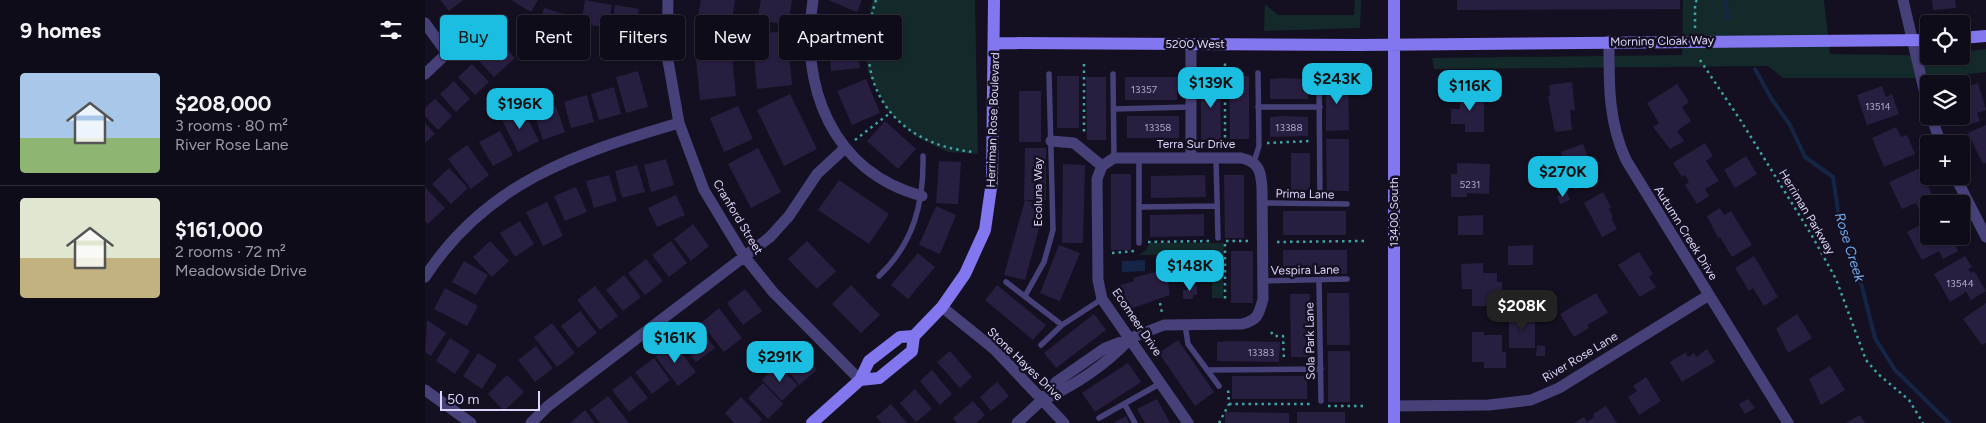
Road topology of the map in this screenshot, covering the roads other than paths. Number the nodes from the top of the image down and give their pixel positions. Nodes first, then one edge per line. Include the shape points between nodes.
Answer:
1 (669, 0) edge
2 (813, 0) edge
3 (994, 0) edge
4 (1394, 0) edge
5 (1903, 0) edge
6 (425, 23) edge
7 (1986, 36) edge
8 (1970, 37) edge
9 (1911, 40) junction
10 (1920, 40) edge
11 (1609, 41) junction
12 (995, 42) junction
13 (440, 43) edge
14 (1394, 43) junction
15 (1191, 44) junction
16 (440, 59) edge
17 (1258, 73) dead end
18 (425, 74) edge
19 (1049, 74) dead end
20 (1113, 74) dead end
21 (1920, 76) edge
22 (1319, 80) dead end
23 (1191, 107) junction
24 (1258, 107) junction
25 (1319, 107) junction
26 (1113, 109) junction
27 (679, 123) junction
28 (1051, 141) junction
29 (849, 145) junction
30 (923, 156) dead end
31 (1115, 158) junction
32 (1139, 158) junction
33 (1191, 158) junction
34 (1217, 158) junction
35 (1254, 162) junction
36 (1102, 166) junction
37 (1960, 185) edge
38 (922, 196) junction
39 (1262, 203) junction
40 (1320, 204) junction
41 (1347, 204) dead end
42 (1217, 206) junction
43 (1139, 207) junction
44 (1986, 237) edge
45 (1216, 239) road end
46 (1139, 242) dead end
47 (744, 256) junction
48 (879, 276) dead end
49 (425, 277) edge
50 (1319, 280) junction
51 (1347, 280) dead end
52 (1263, 281) junction
53 (1006, 282) dead end
54 (1709, 295) junction
55 (1025, 296) junction
56 (1102, 298) junction
57 (942, 307) junction
58 (1185, 324) junction
59 (1062, 326) junction
60 (914, 336) junction
61 (1131, 339) junction
62 (1041, 345) dead end
63 (1321, 369) junction
64 (1207, 370) junction
65 (860, 380) junction
66 (1161, 382) junction
67 (1219, 386) dead end
68 (425, 390) edge
69 (1043, 399) junction
70 (1322, 403) road end
71 (1125, 405) junction
72 (1394, 406) junction
73 (1099, 418) dead end
74 (471, 423) edge
75 (531, 423) edge
76 (812, 423) edge
77 (1017, 423) edge
78 (1064, 423) edge
79 (1135, 423) edge
80 (1188, 423) edge
81 (1394, 423) edge
82 (1788, 423) edge

1 - 27 street, Cranford Street via 667,55
2 - 29 street via 809,37 812,74 821,105
3 - 12 street, Herriman Rose Boulevard
4 - 14 street, 13400 South
5 - 9 street
6 - 13 street
7 - 8 street
9 - 10 street, Morning Cloak Way
9 - 11 street, Morning Cloak Way
9 - 21 street
11 - 14 street, Morning Cloak Way
11 - 54 street, Autumn Creek Drive via 1610,108 1620,147
12 - 15 street, 5200 West
12 - 57 street, Herriman Rose Boulevard via 992,181 985,230 965,274
14 - 15 street, 5200 West
14 - 72 street, 13400 South
15 - 23 street
16 - 18 street
17 - 24 lane
19 - 28 lane
20 - 26 lane
22 - 25 lane
23 - 26 lane
23 - 33 street
24 - 25 lane
24 - 35 lane via 1259,146
25 - 40 lane
26 - 31 lane
27 - 47 street, Cranford Street via 704,190
27 - 49 street via 607,144 552,166 501,195 443,249
28 - 36 street, Ecoluna Way via 1074,143
28 - 55 lane, Ecoluna Way via 1053,230 1044,262
29 - 38 street via 884,182
29 - 47 street via 817,174 782,225
30 - 38 lane
31 - 32 street, Terra Sur Drive
31 - 36 street
32 - 33 street, Terra Sur Drive
32 - 43 lane
33 - 34 street, Terra Sur Drive
34 - 35 street, Terra Sur Drive via 1241,158
34 - 42 lane
35 - 39 street via 1261,172
36 - 56 street, Ecomeer Drive via 1097,179 1098,280
37 - 44 street
38 - 48 lane via 913,229
39 - 40 lane, Prima Lane
39 - 52 street
40 - 41 lane, Prima Lane
42 - 43 lane
42 - 45 lane
43 - 46 lane
47 - 65 street, Cranford Street via 773,292
47 - 75 street via 548,406
50 - 51 lane, Vespira Lane
50 - 52 lane, Vespira Lane
50 - 63 lane, Sola Park Lane
52 - 58 street via 1263,299 1258,317 1253,321 1242,324
53 - 55 lane
54 - 72 street, River Rose Lane via 1559,388 1537,398 1489,405
54 - 82 street, Autumn Creek Drive
55 - 59 lane
56 - 59 lane
56 - 61 street, Ecomeer Drive
57 - 60 street, Herriman Rose Boulevard
57 - 69 street, Stone Hayes Drive via 994,350
58 - 61 street via 1164,325
58 - 64 lane via 1188,344
59 - 62 lane
60 - 65 street, Herriman Rose Boulevard via 900,336 869,361
60 - 65 street, Herriman Rose Boulevard via 912,351 879,378
61 - 66 street, Ecomeer Drive
61 - 69 street via 1105,348 1056,382
63 - 64 lane
63 - 70 lane, Sola Park Lane
64 - 67 lane
65 - 76 street, Herriman Rose Boulevard
66 - 71 lane
66 - 80 street, Ecomeer Drive
68 - 74 street
69 - 77 street
69 - 78 street, Stone Hayes Drive
71 - 73 lane
71 - 79 lane
72 - 81 street, 13400 South

